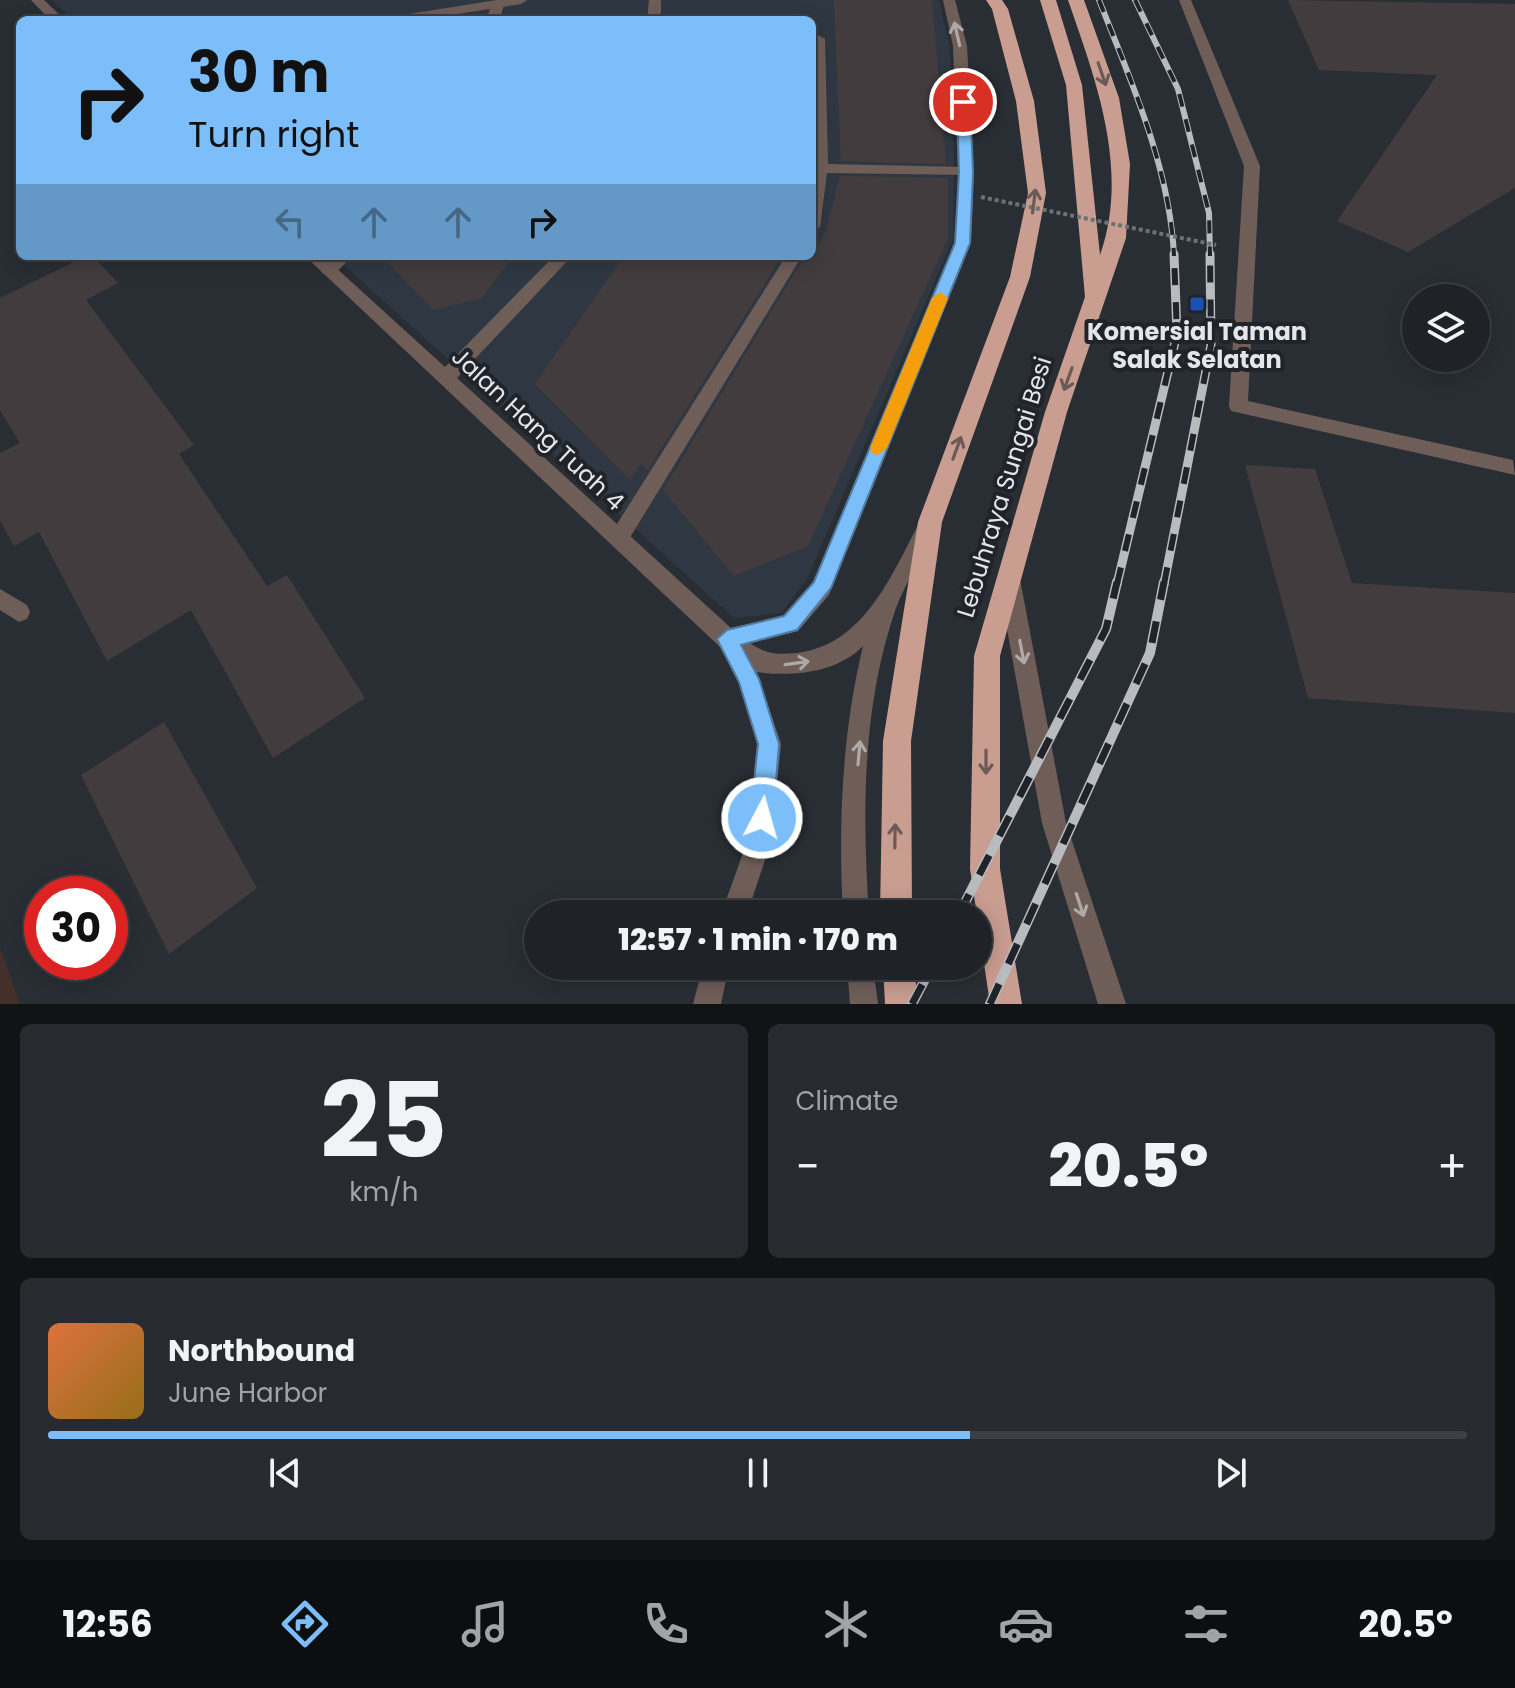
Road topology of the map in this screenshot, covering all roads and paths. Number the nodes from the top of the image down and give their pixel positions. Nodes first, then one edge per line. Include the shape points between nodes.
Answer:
1 (37, 0) edge
2 (521, 0) edge
3 (949, 0) edge
4 (1048, 0) edge
5 (1076, 0) edge
6 (1185, 0) edge
7 (999, 3) edge
8 (498, 4) junction
9 (54, 16) edge
10 (422, 16) edge
11 (494, 16) edge
12 (818, 39) dead end
13 (816, 168) edge
14 (966, 172) junction
15 (981, 197) dead end
16 (1216, 245) dead end
17 (318, 260) edge
18 (340, 260) edge
19 (560, 260) edge
20 (792, 260) edge
21 (329, 270) junction
22 (1095, 306) junction
23 (445, 379) junction
24 (1513, 468) edge
25 (930, 522) junction
26 (619, 538) junction
27 (1008, 575) junction
28 (0, 598) edge
29 (886, 607) junction
30 (19, 612) dead end
31 (727, 639) junction
32 (739, 900) edge
33 (855, 900) edge
34 (896, 900) edge
35 (713, 980) edge
36 (861, 980) edge
37 (900, 980) edge
38 (707, 1004) edge
39 (864, 1004) edge
40 (901, 1004) edge
41 (1006, 1004) edge
42 (1112, 1004) edge

1 - 9 street
2 - 8 street
14 -> 3 street via 960,46
4 - 22 highway via 1074,85
5 -> 22 highway, Lebuhraya Sungai Besi via 1110,98 1121,164 1116,238
6 - 24 street via 1252,166 1238,406
25 -> 7 highway, Lebuhraya Sungai Besi via 1020,277 1037,193 1025,101
8 - 10 street
8 - 11 street
12 - 13 street
13 - 14 street
14 - 31 street via 963,243 821,588 790,624
15 - 16 path, bridge
17 - 21 street, Jalan Hang Tuah 4
18 - 21 street
19 - 23 street
20 - 26 street
21 - 23 street, Jalan Hang Tuah 4
22 -> 27 highway, Lebuhraya Sungai Besi via 1056,412
23 - 26 street, Jalan Hang Tuah 4
25 - 29 street
34 -> 25 highway, Lebuhraya Sungai Besi via 897,741
26 - 31 street, Jalan Hang Tuah 4
27 -> 41 highway, Lebuhraya Sungai Besi via 987,656 985,869
27 -> 42 street via 1054,823
28 - 30 street
31 -> 29 street via 758,662 808,662 850,644
33 -> 29 street via 850,847 863,700
31 - 32 street via 749,679 769,744 759,842
35 - 38 street
36 - 39 street
37 - 40 highway

